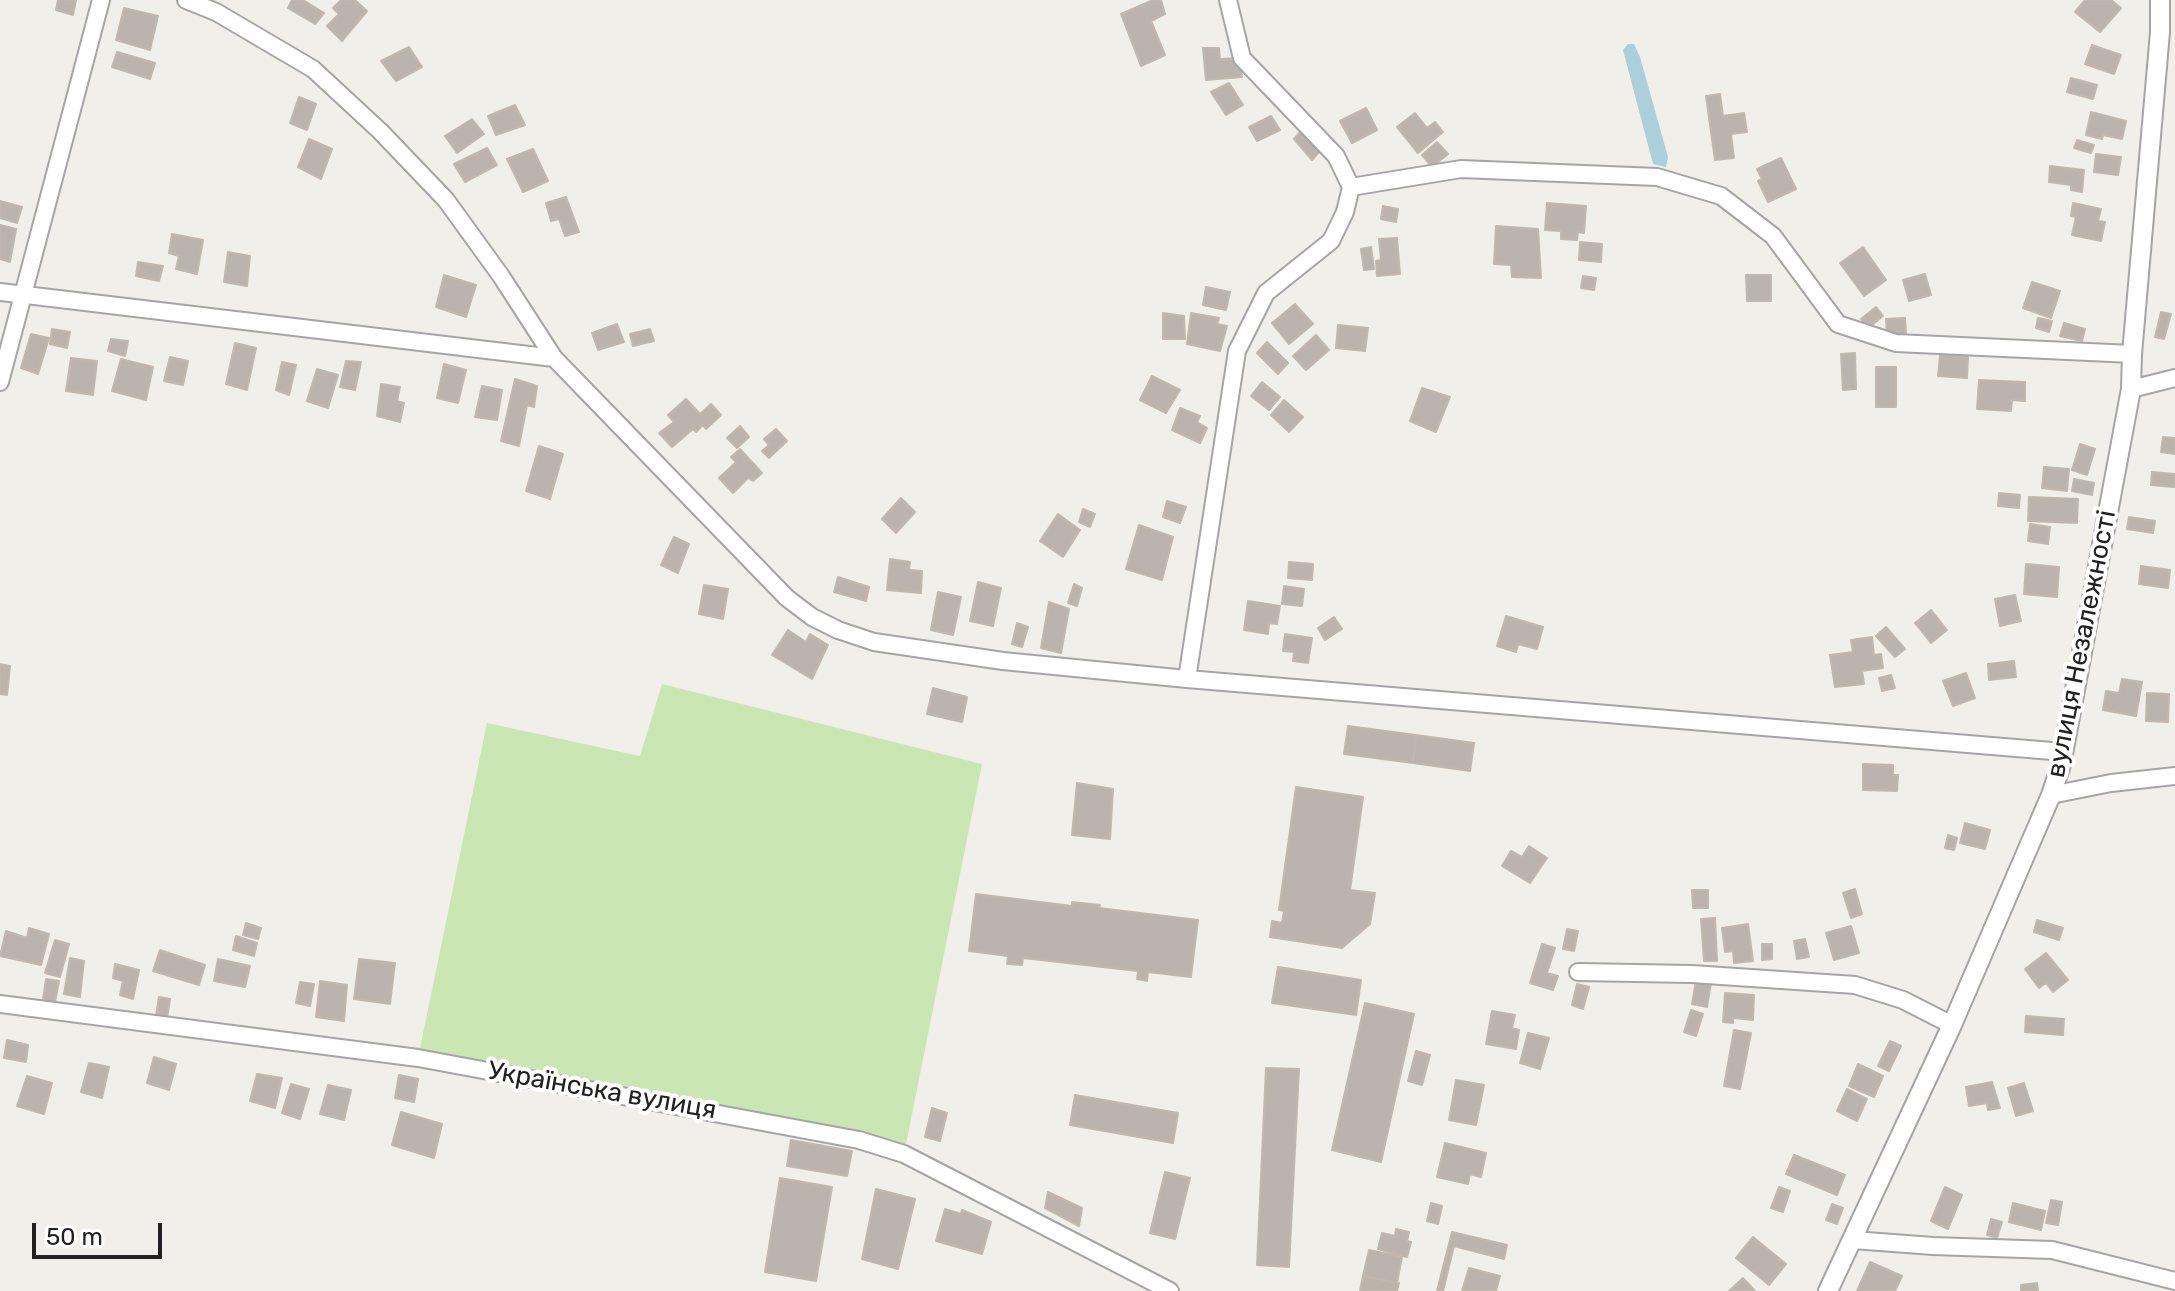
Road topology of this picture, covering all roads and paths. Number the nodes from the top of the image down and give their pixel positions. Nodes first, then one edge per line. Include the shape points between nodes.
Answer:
1 (101, 0) edge
2 (186, 0) edge
3 (1228, 0) edge
4 (2160, 0) edge
5 (1351, 187) junction
6 (0, 292) edge
7 (23, 295) junction
8 (2132, 354) junction
9 (554, 358) junction
10 (2175, 378) edge
11 (0, 382) edge
12 (2131, 389) junction
13 (1187, 679) junction
14 (2064, 752) junction
15 (2175, 776) edge
16 (2051, 795) junction
17 (1578, 972) dead end
18 (0, 1004) edge
19 (1952, 1025) junction
20 (1853, 1240) junction
21 (2175, 1281) edge
22 (1170, 1291) edge
23 (1828, 1291) edge

1 - 7 street
2 - 9 street via 313,69 380,131 446,200
3 - 5 street via 1242,58 1336,156
4 - 8 street, вулиця Незалежності
5 - 8 street via 1461,169 1657,177 1721,196 1773,236 1838,324 1896,343
5 - 13 street via 1331,241 1266,293 1237,351
6 - 7 street
7 - 9 street
7 - 11 street
8 - 12 street, вулиця Незалежності
9 - 13 street via 762,575 812,617 874,642
10 - 12 street
12 - 14 street, вулиця Незалежності
13 - 14 street
14 - 16 street, вулиця Незалежності
15 - 16 street
16 - 19 street, вулиця Незалежності
17 - 19 street via 1855,985 1903,1000
18 - 22 street, Українська вулиця via 418,1058 859,1140 904,1154
19 - 20 street, вулиця Незалежності
20 - 21 street via 2052,1250
20 - 23 street, вулиця Незалежності

